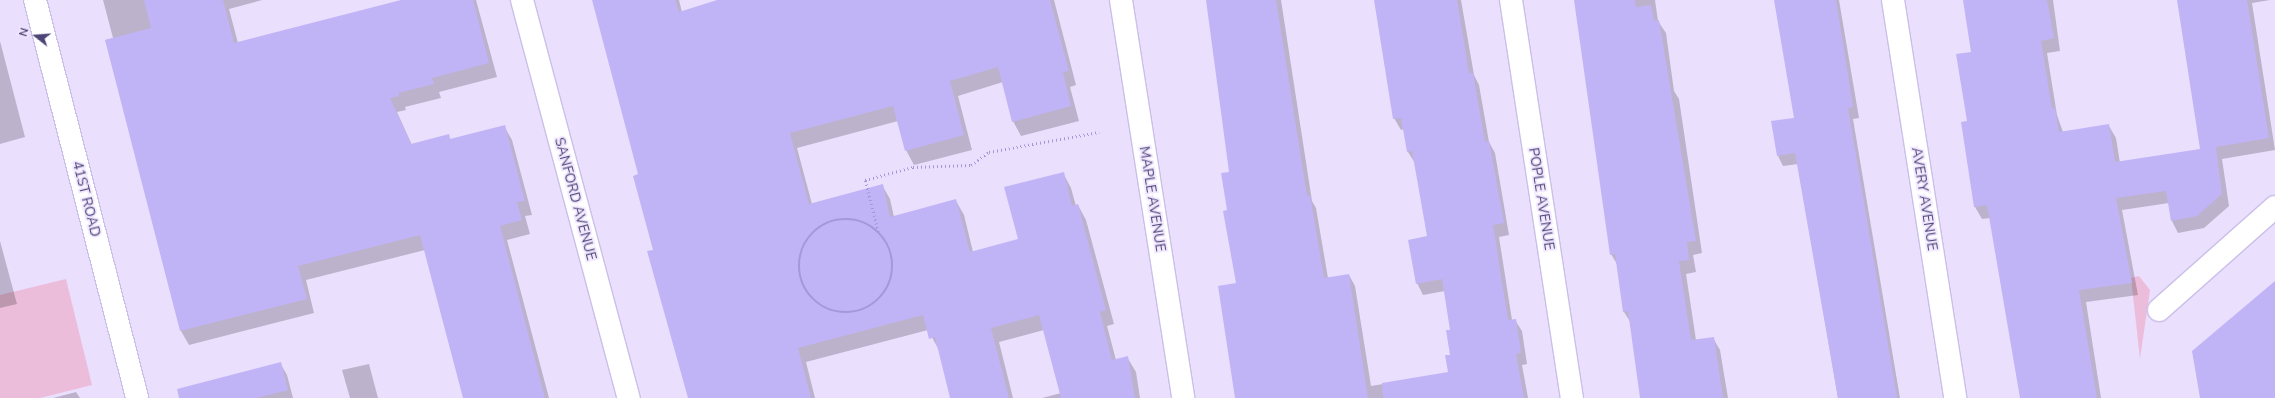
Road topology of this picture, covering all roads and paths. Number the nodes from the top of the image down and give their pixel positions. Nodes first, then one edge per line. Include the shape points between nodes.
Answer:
1 (35, 0) edge
2 (522, 0) edge
3 (1121, 0) edge
4 (1511, 0) edge
5 (1893, 0) edge
6 (1099, 132) dead end
7 (2275, 207) edge
8 (878, 232) junction
9 (2160, 310) dead end
10 (137, 398) edge
11 (629, 398) edge
12 (1183, 398) edge
13 (1572, 398) edge
14 (1955, 398) edge

1 - 10 street, 41ST ROAD
2 - 11 street, SANFORD AVENUE
3 - 12 street, MAPLE AVENUE
4 - 13 street, POPLE AVENUE
5 - 14 street, AVERY AVENUE
6 - 8 path via 989,152 971,165 913,167 865,180
7 - 9 street
8 - 8 path via 858,220 843,219 828,222 814,230 805,242 799,257 803,288 813,301 826,309 841,313 857,312 872,306 883,295 891,282 893,266 891,251

